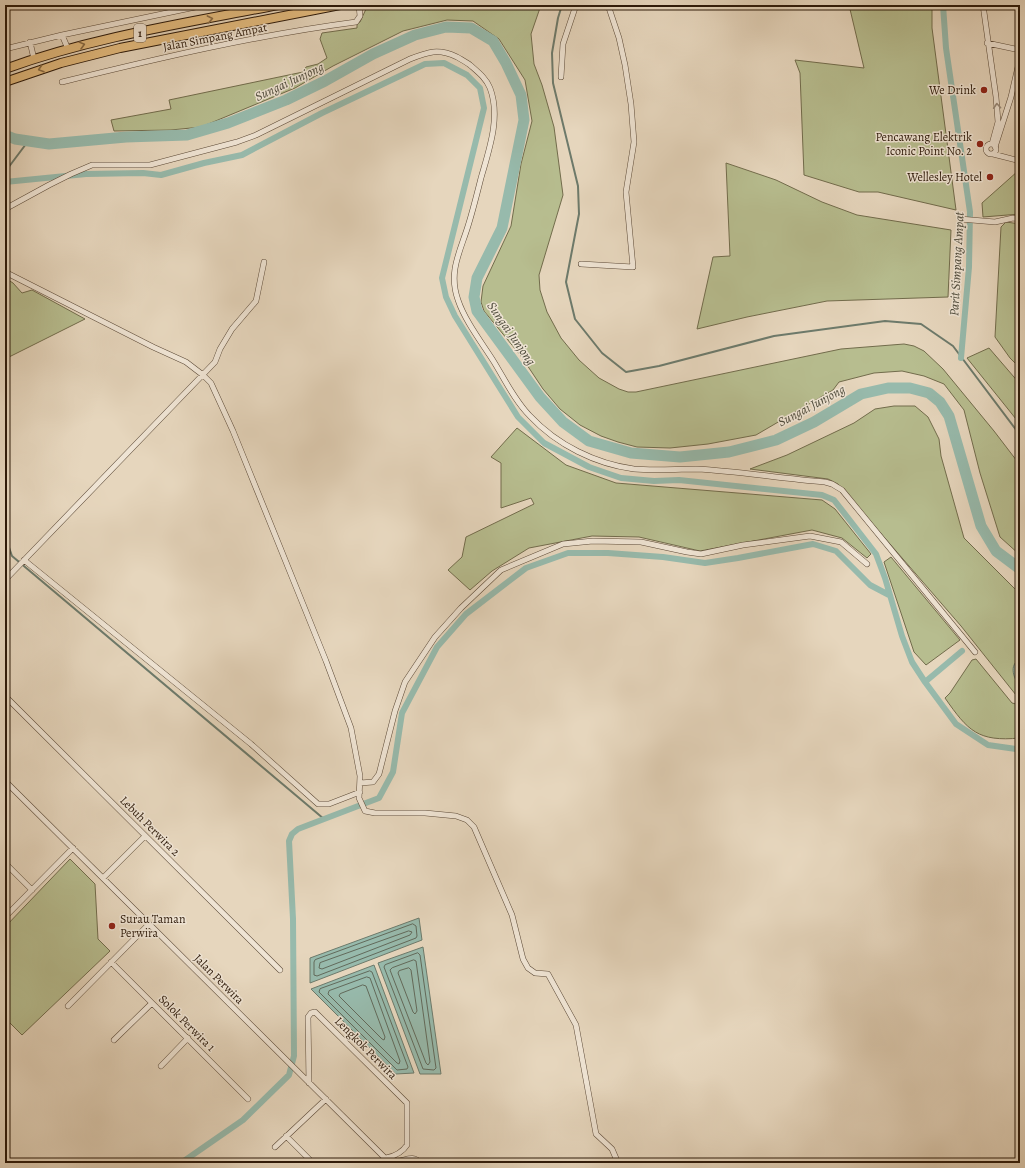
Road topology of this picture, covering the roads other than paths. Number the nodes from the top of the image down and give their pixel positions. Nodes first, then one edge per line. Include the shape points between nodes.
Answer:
1 (205, 5) edge
2 (278, 5) edge
3 (340, 5) edge
4 (359, 5) edge
5 (576, 5) edge
6 (608, 5) edge
7 (983, 5) edge
8 (62, 35) junction
9 (30, 42) junction
10 (987, 43) junction
11 (5, 49) edge
12 (68, 49) junction
13 (1020, 50) edge
14 (1020, 58) edge
15 (34, 59) junction
16 (5, 69) edge
17 (561, 77) dead end
18 (5, 82) edge
19 (62, 82) dead end
20 (994, 145) junction
21 (993, 154) junction
22 (1020, 161) edge
23 (5, 209) edge
24 (962, 219) dead end
25 (1020, 219) edge
26 (264, 262) dead end
27 (581, 264) dead end
28 (5, 272) edge
29 (203, 375) junction
30 (24, 560) junction
31 (867, 564) dead end
32 (5, 580) edge
33 (975, 652) dead end
34 (5, 696) edge
35 (5, 781) edge
36 (360, 783) junction
37 (359, 795) junction
38 (145, 836) junction
39 (73, 848) junction
40 (5, 863) edge
41 (103, 878) junction
42 (32, 890) junction
43 (5, 917) edge
44 (149, 924) junction
45 (111, 962) junction
46 (280, 970) dead end
47 (152, 1003) junction
48 (68, 1006) dead end
49 (188, 1038) junction
50 (114, 1040) dead end
51 (161, 1066) dead end
52 (309, 1083) junction
53 (248, 1099) dead end
54 (326, 1099) junction
55 (286, 1136) junction
56 (275, 1147) dead end
57 (385, 1158) junction
58 (313, 1163) edge
59 (420, 1163) edge
60 (618, 1163) edge

1 - 8 street
12 -> 2 highway, 1 via 96,41
3 -> 18 highway, 1 via 120,48 61,63
4 - 19 street, Jalan Simpang Ampat via 360,16 356,22 212,47
5 - 17 street via 563,44
6 - 27 street via 619,38 631,104 634,142 626,192 633,267
7 - 10 street
8 - 9 street
8 - 12 street
9 - 11 street
9 - 15 street
10 - 13 street
20 -> 10 street via 998,122
12 - 15 highway, 1
14 - 20 street
15 - 16 highway, 1
20 - 21 street via 996,152
20 - 21 street via 987,146 986,150
21 - 22 street
23 - 33 street via 71,174 92,166 150,165 237,142 410,59 426,53 451,54 467,62 481,74 489,86 494,110 488,152 454,270 453,282 464,314 518,402 530,417 570,447 613,466 658,470 695,469 832,484 842,490
24 - 25 street via 995,222
26 - 29 street via 256,301 232,329 215,362
28 - 29 street via 186,362
29 - 30 street
29 - 36 street via 211,383 233,431 326,661 351,728
30 - 32 street
30 - 37 street via 251,744 318,804 329,804
31 - 36 street via 841,542 810,536 743,545 702,554 641,542 593,541 562,544 501,570 435,637 405,682 379,774 373,782
34 - 38 street, Lebuh Perwira 2
35 - 39 street, Jalan Perwira
36 - 37 street
37 - 60 street via 364,811 456,816 467,820 474,827 512,916 528,968 535,973 548,974 576,1025 596,1134 612,1149
38 - 41 street
38 - 46 street, Lebuh Perwira 2
39 - 41 street, Jalan Perwira
39 - 42 street
40 - 42 street
41 - 44 street, Jalan Perwira
42 - 43 street
44 - 45 street
44 - 52 street, Jalan Perwira
45 - 47 street, Solok Perwira 1
45 - 48 street
47 - 49 street, Solok Perwira 1
47 - 50 street
49 - 51 street
49 - 53 street, Solok Perwira 1
52 - 54 street, Jalan Perwira
52 - 57 street, Lengkok Perwira via 308,1017 315,1012 407,1103 407,1145 399,1154
54 - 55 street
54 - 57 street, Jalan Perwira
55 - 56 street
55 - 58 street
57 - 59 street via 392,1161 417,1159

